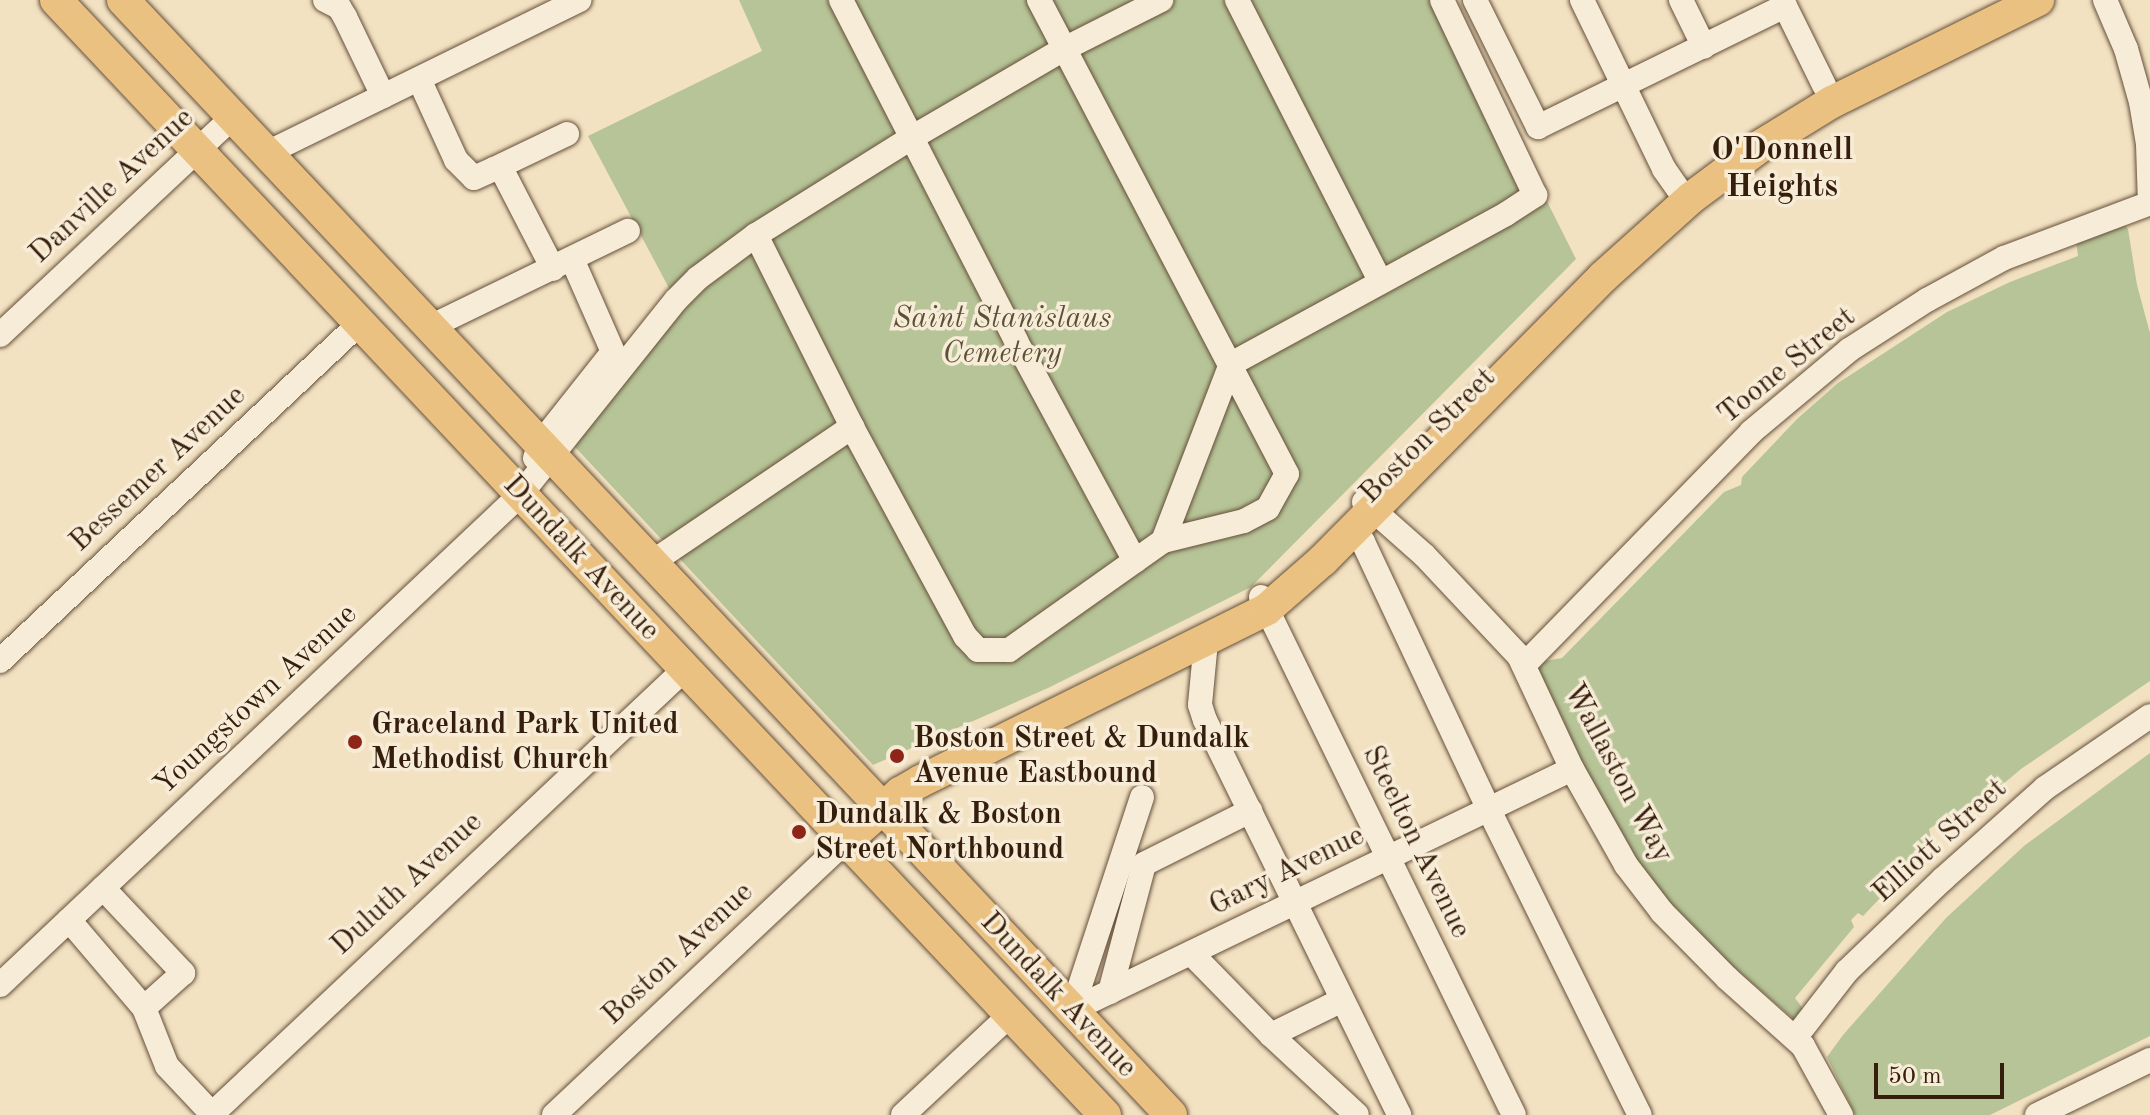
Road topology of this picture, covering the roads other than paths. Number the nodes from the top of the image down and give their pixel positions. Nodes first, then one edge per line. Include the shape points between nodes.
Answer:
1 (56, 0) edge
2 (123, 0) edge
3 (326, 0) edge
4 (580, 0) edge
5 (841, 0) edge
6 (1039, 0) edge
7 (1161, 0) edge
8 (1237, 0) edge
9 (1442, 0) edge
10 (1475, 0) edge
11 (1582, 0) edge
12 (1681, 0) edge
13 (1996, 0) edge
14 (2038, 0) edge
15 (2105, 0) edge
16 (1784, 3) edge
17 (1704, 47) junction
18 (1064, 49) junction
19 (419, 79) junction
20 (1824, 85) junction
21 (1624, 86) junction
22 (383, 96) junction
23 (233, 117) junction
24 (567, 134) dead end
25 (911, 138) junction
26 (198, 150) junction
27 (267, 153) junction
28 (494, 169) junction
29 (1678, 189) junction
30 (2150, 203) edge
31 (628, 231) dead end
32 (756, 235) junction
33 (562, 264) junction
34 (1380, 281) junction
35 (360, 323) junction
36 (430, 327) junction
37 (0, 335) edge
38 (1231, 364) junction
39 (1504, 368) junction
40 (852, 427) junction
41 (546, 451) junction
42 (521, 494) junction
43 (1363, 514) junction
44 (1163, 541) junction
45 (1135, 561) junction
46 (651, 563) junction
47 (1264, 603) junction
48 (1206, 641) junction
49 (0, 661) edge
50 (1524, 665) junction
51 (685, 669) junction
52 (2150, 716) edge
53 (1572, 769) junction
54 (1142, 797) dead end
55 (875, 802) junction
56 (1489, 810) junction
57 (1250, 811) junction
58 (847, 840) junction
59 (1389, 858) junction
60 (103, 888) junction
61 (1295, 903) junction
62 (69, 920) junction
63 (1191, 953) junction
64 (0, 985) edge
65 (1110, 992) junction
66 (1342, 1000) junction
67 (144, 1008) junction
68 (1072, 1010) junction
69 (1010, 1015) junction
70 (1271, 1035) junction
71 (1795, 1038) junction
72 (2150, 1060) edge
73 (211, 1114) edge
74 (554, 1115) edge
75 (903, 1115) edge
76 (1105, 1115) edge
77 (1171, 1115) edge
78 (1357, 1115) edge
79 (1399, 1115) edge
80 (1514, 1115) edge
81 (1640, 1115) edge
82 (1841, 1115) edge
83 (2037, 1115) edge

1 - 26 main road, Dundalk Avenue
2 - 23 main road, Dundalk Avenue
3 - 22 street via 345,17
4 - 19 street
5 - 25 street
6 - 18 street
7 - 18 street
8 - 34 street
9 - 34 street via 1535,195
10 - 21 street via 1538,127
11 - 21 street
12 - 17 street
13 - 20 main road, Boston Street
14 - 39 main road, Boston Street via 1882,75 1741,159 1653,230
15 - 30 street via 2141,102
16 - 17 street
16 - 20 street
17 - 21 street
18 - 25 street
18 - 38 street
19 - 22 street
19 - 28 street via 456,160 474,178
20 - 29 main road, Boston Street
21 - 29 street
22 - 27 street
23 - 26 street, Danville Avenue
23 - 27 main road, Dundalk Avenue
24 - 28 street
25 - 32 street
25 - 45 street
26 - 35 main road, Dundalk Avenue
26 - 37 street, Danville Avenue
27 - 36 main road, Dundalk Avenue
28 - 33 street via 509,179
29 - 39 main road, Boston Street
30 - 50 street, Toone Street via 2004,258 1849,350 1751,432
31 - 33 street
32 - 40 street
32 - 41 street via 676,300
33 - 36 street
33 - 41 street via 613,352
34 - 38 street
35 - 42 main road, Dundalk Avenue
35 - 49 street, Bessemer Avenue
36 - 41 main road, Dundalk Avenue
38 - 44 street
38 - 44 street via 1287,474 1276,500 1261,513
39 - 43 main road, Boston Street
40 - 45 street via 965,636 978,650 1009,650
40 - 46 street
41 - 42 street, Youngstown Avenue
41 - 46 main road, Dundalk Avenue
42 - 51 main road, Dundalk Avenue
42 - 60 street, Youngstown Avenue
43 - 47 main road, Boston Street
43 - 50 street, Wallaston Way via 1424,555 1508,641
43 - 56 street via 1363,542
44 - 45 street
46 - 55 main road, Dundalk Avenue
47 - 48 main road, Boston Street
47 - 55 main road, Boston Street via 913,767
47 - 59 street, Steelton Avenue
48 - 55 main road, Boston Street
48 - 57 street via 1200,705
50 - 53 street, Wallaston Way
51 - 58 main road, Dundalk Avenue
51 - 73 street, Duluth Avenue
52 - 71 street, Elliott Street via 2045,788 1943,879 1847,971
53 - 56 street, Gary Avenue
53 - 71 street, Wallaston Way via 1626,865 1662,912
54 - 68 street
55 - 58 main road, Boston Street
55 - 68 main road, Dundalk Avenue
56 - 59 street, Gary Avenue
56 - 81 street
57 - 61 street
57 - 65 street via 1144,864
58 - 69 main road, Dundalk Avenue
58 - 74 street, Boston Avenue
59 - 61 street, Gary Avenue
59 - 80 street, Steelton Avenue
60 - 62 street, Youngstown Avenue
60 - 67 street via 183,973
61 - 63 street, Gary Avenue
61 - 66 street
62 - 64 street, Youngstown Avenue
62 - 67 street
63 - 65 street, Gary Avenue
63 - 70 street
65 - 68 street, Gary Avenue
66 - 70 street
66 - 79 street
67 - 73 street via 167,1066
68 - 77 main road, Dundalk Avenue
69 - 75 street
69 - 76 main road, Dundalk Avenue
70 - 78 street
71 - 82 street, Wallaston Way
72 - 83 street

